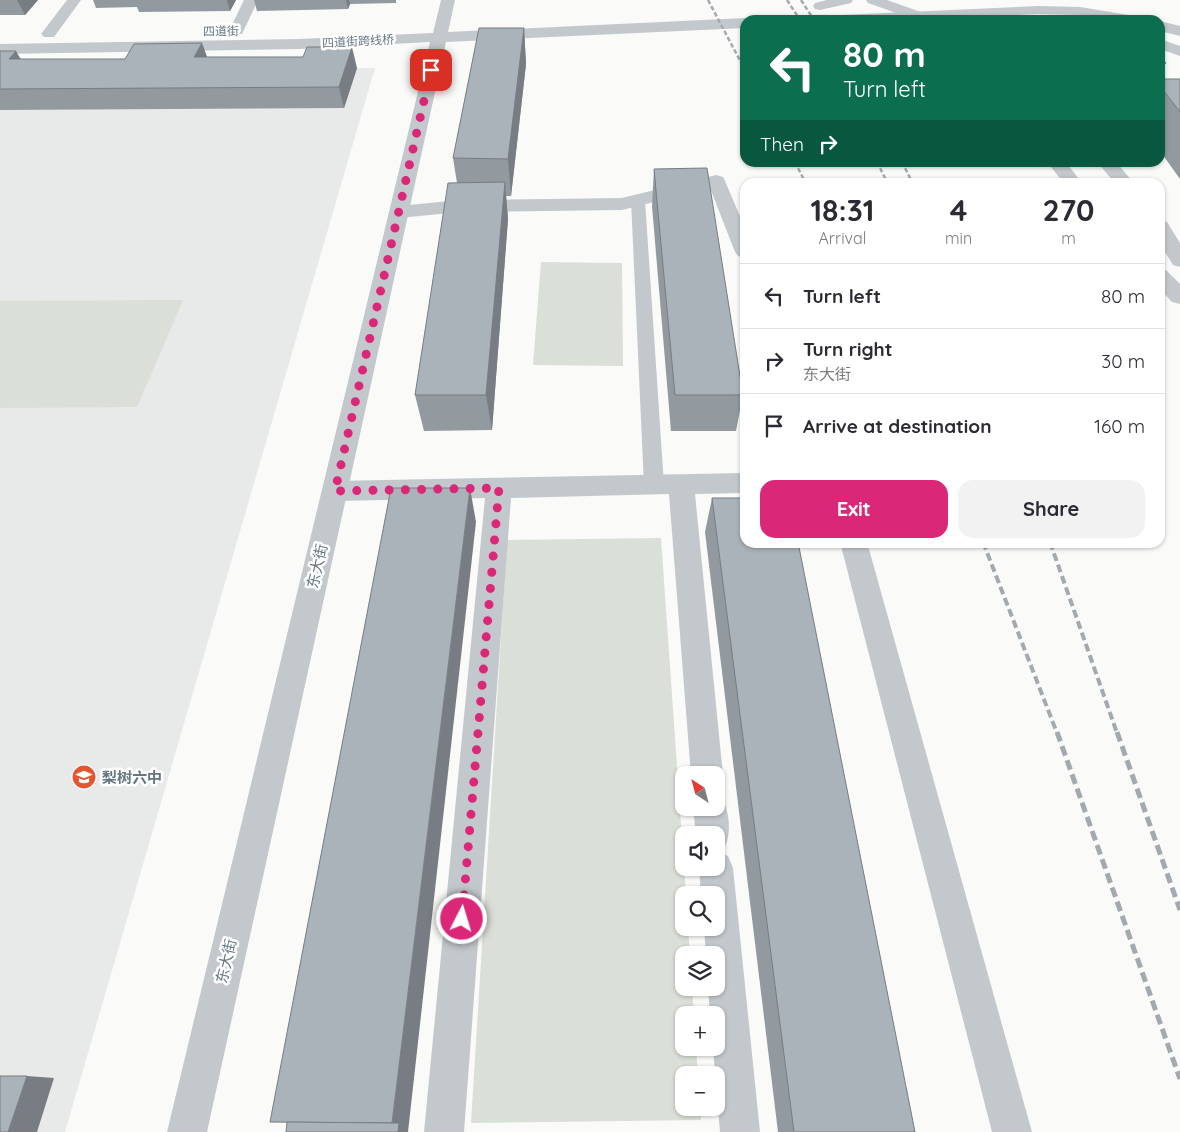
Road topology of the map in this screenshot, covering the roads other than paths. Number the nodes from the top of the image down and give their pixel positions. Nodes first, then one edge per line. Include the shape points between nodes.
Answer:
1 (74, 0) edge
2 (251, 0) edge
3 (448, 0) edge
4 (846, 0) edge
5 (873, 0) edge
6 (819, 13) edge
7 (916, 15) edge
8 (1105, 15) edge
9 (740, 23) edge
10 (441, 28) junction
11 (1165, 28) edge
12 (237, 31) junction
13 (1180, 32) edge
14 (0, 34) edge
15 (49, 34) junction
16 (1165, 46) edge
17 (0, 49) edge
18 (1180, 51) edge
19 (1060, 167) edge
20 (1110, 167) edge
21 (1069, 178) edge
22 (1120, 178) edge
23 (638, 200) junction
24 (399, 212) junction
25 (1165, 235) edge
26 (740, 240) edge
27 (1180, 261) edge
28 (1165, 281) edge
29 (1180, 296) edge
30 (740, 483) edge
31 (667, 485) junction
32 (499, 488) junction
33 (335, 491) junction
34 (855, 548) edge
35 (706, 766) edge
36 (717, 876) edge
37 (187, 1132) edge
38 (444, 1132) edge
39 (740, 1132) edge
40 (1012, 1132) edge

1 - 15 street
2 - 12 street
3 - 10 street, 东大街
4 - 6 street
5 - 7 street
6 - 8 street via 1038,10
9 - 17 street, 四道街跨线桥 via 299,44
10 - 12 street, 四道街
10 - 24 street, 东大街
11 - 13 street
12 - 15 street, 四道街
14 - 15 street, 四道街
16 - 18 street
19 - 21 street
20 - 22 street
23 - 24 street via 622,204 460,206
23 - 26 street via 716,180
23 - 31 lane
24 - 33 street, 东大街
25 - 27 street
28 - 29 street
30 - 31 street
31 - 32 street
31 - 35 street
32 - 33 street
32 - 38 street
33 - 37 street, 东大街
34 - 40 street
36 - 39 street

